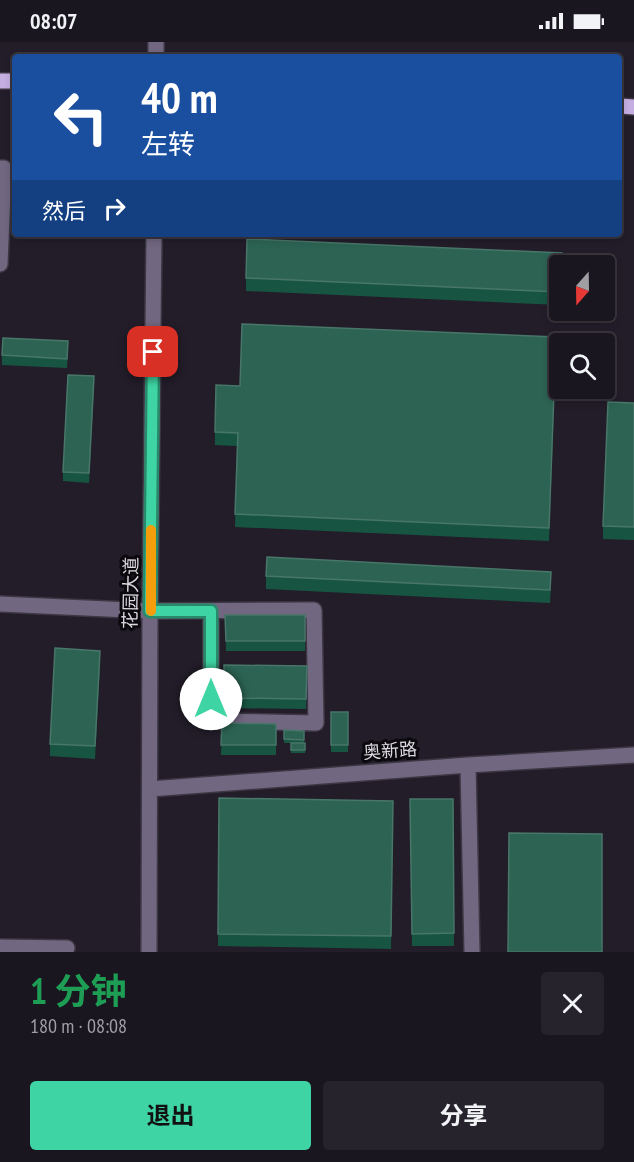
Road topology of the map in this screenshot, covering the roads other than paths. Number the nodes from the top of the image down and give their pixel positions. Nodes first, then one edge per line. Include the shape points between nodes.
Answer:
1 (0, 168) edge
2 (154, 237) edge
3 (0, 264) edge
4 (0, 604) edge
5 (150, 611) junction
6 (211, 611) junction
7 (634, 755) edge
8 (468, 765) junction
9 (150, 789) junction
10 (0, 946) edge
11 (67, 948) dead end
12 (149, 952) edge
13 (472, 952) edge

1 - 3 street via 4,168
2 - 5 street, 花园大道
4 - 5 street
5 - 6 street
5 - 9 street, 花园大道
6 - 6 street via 211,722 316,723 314,610
7 - 8 street, 奥新路
8 - 9 street, 奥新路
8 - 13 street
9 - 12 street, 花园大道
10 - 11 street

